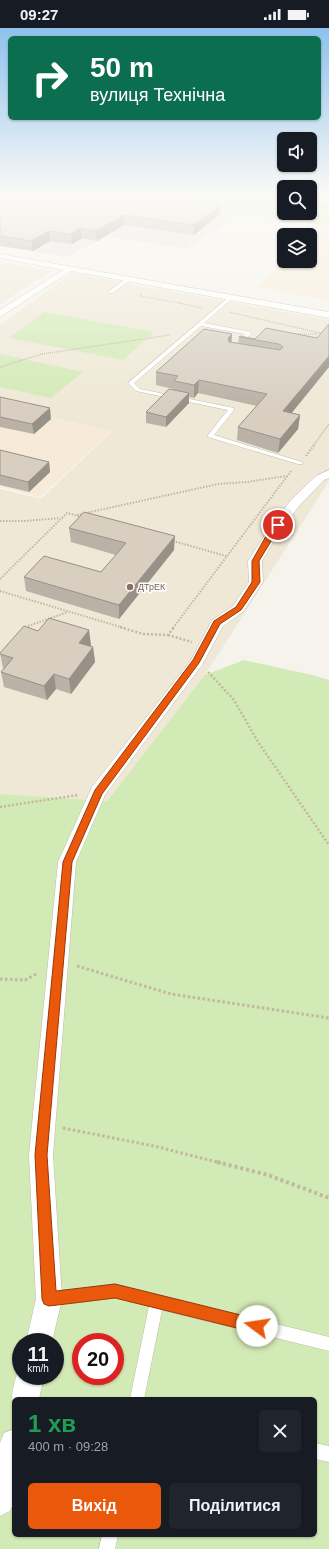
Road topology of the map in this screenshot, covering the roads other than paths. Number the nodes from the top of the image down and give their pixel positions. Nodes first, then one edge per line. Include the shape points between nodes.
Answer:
1 (49, 265) edge
2 (65, 268) junction
3 (129, 279) junction
4 (111, 292) dead end
5 (232, 297) junction
6 (0, 308) edge
7 (0, 314) edge
8 (329, 315) edge
9 (200, 324) junction
10 (231, 352) edge
11 (300, 463) road end
12 (329, 473) edge
13 (49, 1299) junction
14 (157, 1301) junction
15 (41, 1333) edge
16 (329, 1344) edge
17 (28, 1385) edge
18 (25, 1397) edge
19 (137, 1397) edge
20 (12, 1451) edge
21 (317, 1451) edge
22 (329, 1454) edge
23 (0, 1501) edge
24 (110, 1537) edge
25 (107, 1549) edge

1 - 2 street
2 - 3 street
2 - 6 street
2 - 7 street
3 - 4 lane
3 - 5 street
5 - 8 street
5 - 9 lane
9 - 10 lane via 249,333
9 - 11 lane via 131,383 138,390 232,409 210,436
12 - 13 street via 320,478 295,503 270,536 255,561 256,582 238,609 217,623 196,662 98,792 67,862 41,1155
13 - 14 lane via 115,1291
13 - 15 street
14 - 16 lane
14 - 19 lane
17 - 18 street
20 - 23 street
21 - 22 lane
24 - 25 lane

